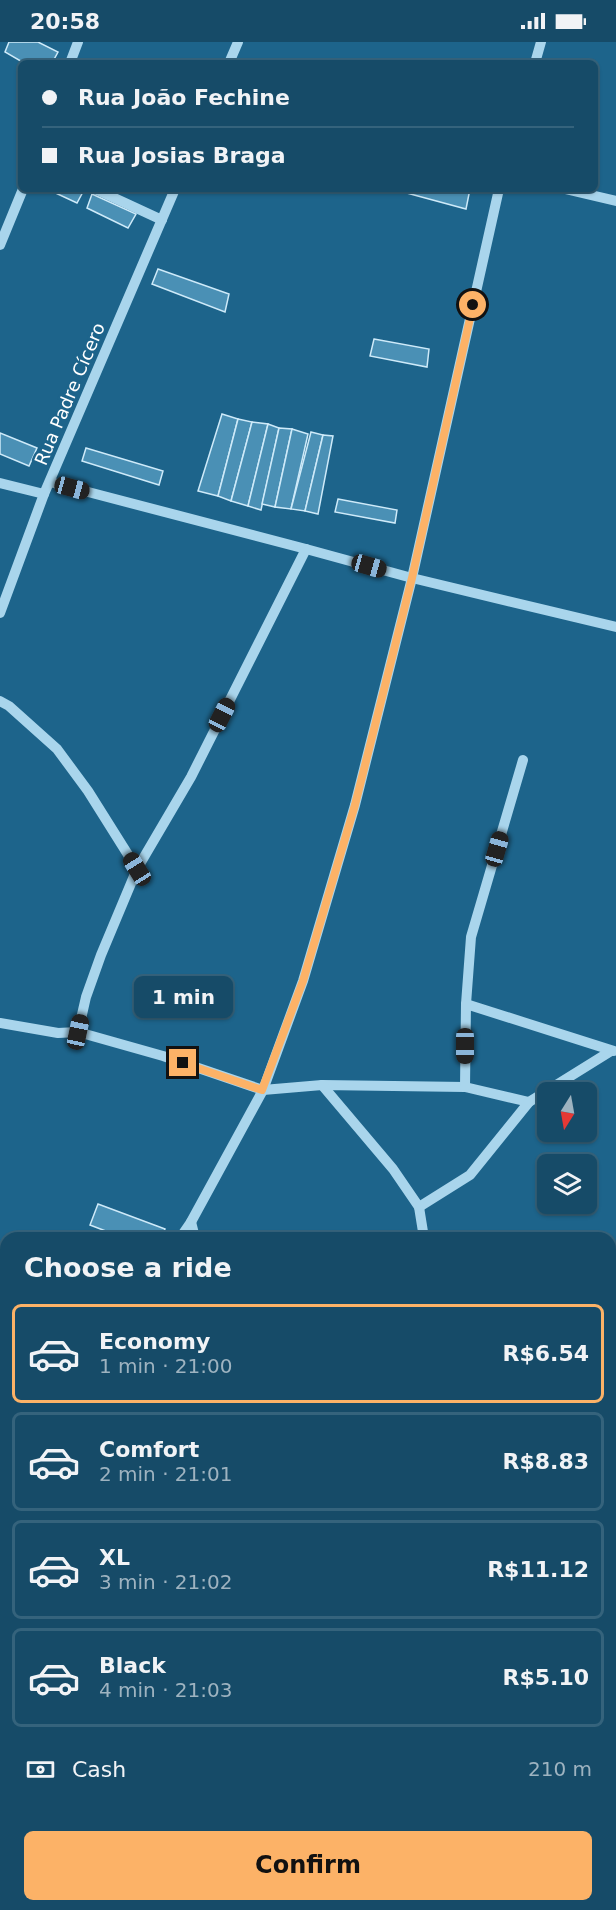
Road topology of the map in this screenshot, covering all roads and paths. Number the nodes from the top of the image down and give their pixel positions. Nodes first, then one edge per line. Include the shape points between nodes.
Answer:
1 (78, 42) edge
2 (238, 42) edge
3 (541, 42) edge
4 (71, 60) edge
5 (230, 60) edge
6 (536, 60) edge
7 (22, 192) edge
8 (101, 192) edge
9 (174, 192) edge
10 (499, 192) edge
11 (578, 192) edge
12 (616, 201) edge
13 (162, 220) junction
14 (0, 245) edge
15 (50, 482) junction
16 (0, 483) edge
17 (44, 494) junction
18 (306, 549) junction
19 (412, 578) junction
20 (0, 613) edge
21 (616, 627) edge
22 (0, 701) edge
23 (523, 760) dead end
24 (137, 869) junction
25 (466, 1004) junction
26 (0, 1023) edge
27 (78, 1032) junction
28 (614, 1051) edge
29 (322, 1085) junction
30 (465, 1087) junction
31 (262, 1090) junction
32 (529, 1102) junction
33 (419, 1207) junction
34 (191, 1222) junction
35 (184, 1232) edge
36 (194, 1232) edge
37 (423, 1232) edge

1 - 4 street
2 - 5 street
3 - 6 street
7 - 14 street
8 - 13 street
9 - 13 street, Rua Padre Cícero
10 - 19 street
11 - 12 street
13 - 15 street, Rua Padre Cícero
15 - 17 street, Rua Padre Cícero
15 - 18 street
16 - 17 street
17 - 20 street, Rua Padre Cícero
18 - 19 street
18 - 24 street via 191,777
19 - 21 street
19 - 31 street via 355,805 303,981
22 - 24 street via 57,749
23 - 25 street via 471,938
24 - 27 street via 100,955
25 - 28 street
25 - 30 street
26 - 27 street via 58,1033
27 - 31 street
28 - 32 street
29 - 30 street
29 - 31 street
29 - 33 street via 393,1169
30 - 32 street
31 - 34 street
32 - 33 street via 470,1175
33 - 37 street
34 - 35 street
34 - 36 street

